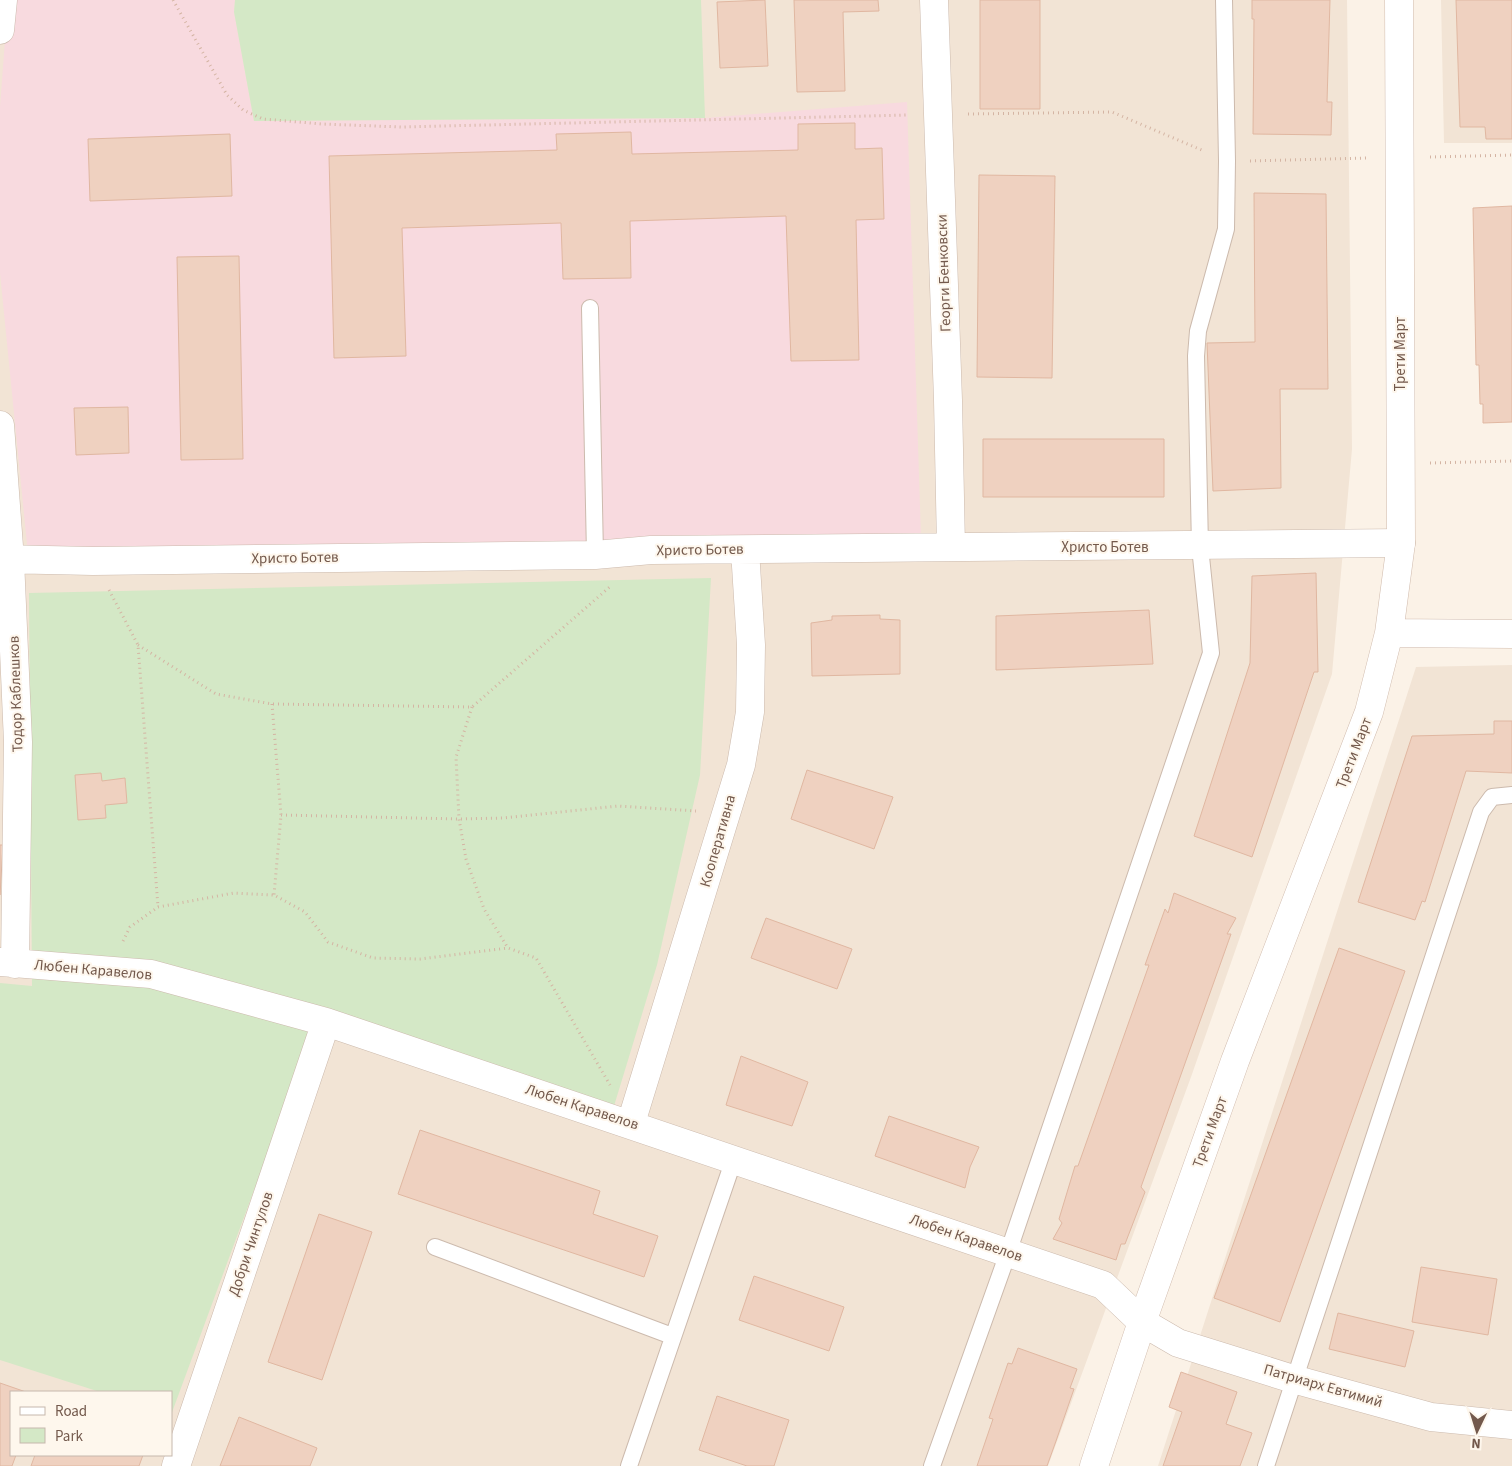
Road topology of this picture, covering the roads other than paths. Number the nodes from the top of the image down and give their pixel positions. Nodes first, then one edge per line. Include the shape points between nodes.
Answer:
1 (3, 0) edge
2 (934, 0) edge
3 (1224, 0) edge
4 (1399, 0) edge
5 (0, 30) edge
6 (590, 308) dead end
7 (0, 425) edge
8 (1400, 543) junction
9 (951, 547) junction
10 (1200, 547) junction
11 (745, 550) junction
12 (595, 555) junction
13 (5, 559) edge
14 (1389, 633) junction
15 (1512, 634) edge
16 (1512, 796) edge
17 (7, 963) edge
18 (326, 1022) junction
19 (631, 1123) junction
20 (734, 1159) junction
21 (435, 1247) dead end
22 (1008, 1253) junction
23 (1142, 1322) junction
24 (672, 1336) junction
25 (1294, 1379) junction
26 (1512, 1425) edge
27 (176, 1466) edge
28 (629, 1466) edge
29 (932, 1466) edge
30 (1094, 1466) edge
31 (1266, 1466) edge

1 - 5 street
2 - 9 street, Георги Бенковски
3 - 10 lane via 1228,161 1226,228 1198,331 1196,356
4 - 8 street, Трети Март
6 - 12 lane
7 - 13 street, Тодор Каблешков
8 - 10 street, Христо Ботев
8 - 14 street, Трети Март
9 - 10 street, Христо Ботев
9 - 11 street, Христо Ботев
10 - 22 lane via 1211,653 1207,669
11 - 12 street, Христо Ботев via 651,550
11 - 19 street, Кооперативна via 751,646 750,712 741,765
12 - 13 street, Христо Ботев via 93,561
13 - 17 street, Тодор Каблешков via 18,742
14 - 15 street
14 - 23 street, Трети Март via 1369,712 1235,1061
16 - 25 lane via 1492,797 1481,812
17 - 18 street, Любен Каравелов via 152,974
18 - 19 street, Любен Каравелов
18 - 27 street, Добри Чинтулов
19 - 20 street, Любен Каравелов
20 - 22 street, Любен Каравелов
20 - 24 lane
21 - 24 lane
22 - 23 street, Любен Каравелов via 1103,1285
22 - 29 lane
23 - 25 street, Патриарх Евтимий via 1178,1343
23 - 30 street, Трети Март
24 - 28 lane
25 - 26 street, Патриарх Евтимий via 1431,1417
25 - 31 lane

